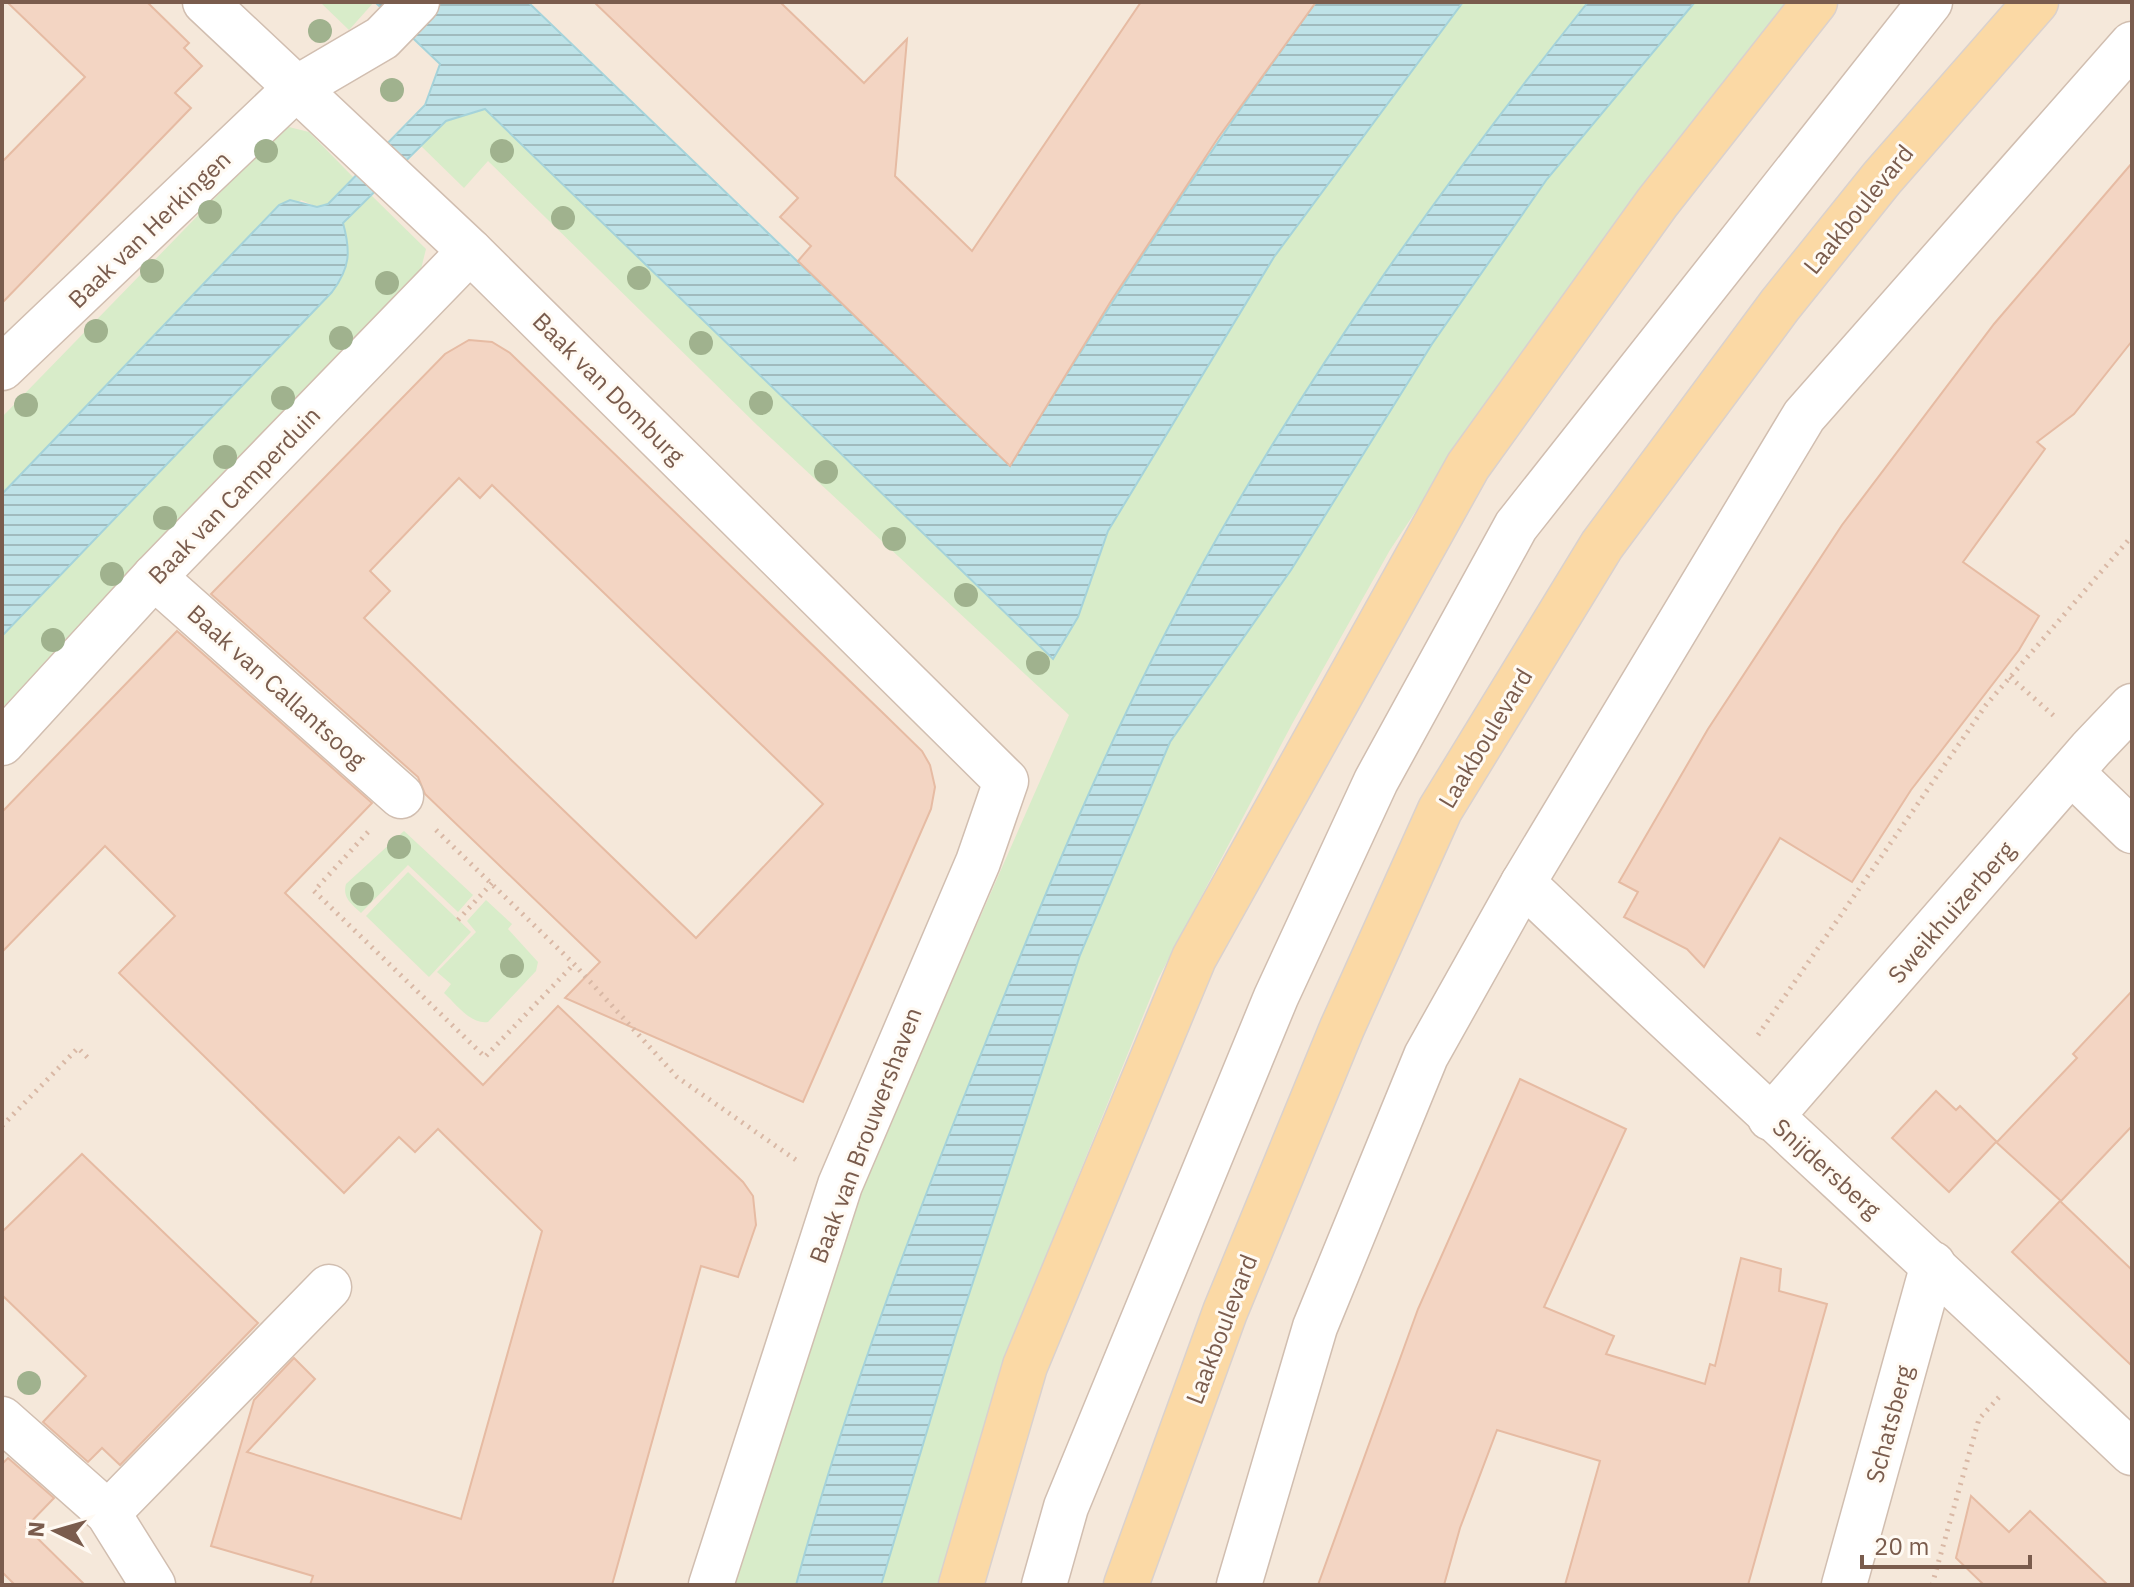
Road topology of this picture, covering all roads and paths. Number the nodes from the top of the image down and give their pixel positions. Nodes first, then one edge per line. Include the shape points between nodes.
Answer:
1 (205, 2) edge
2 (417, 2) edge
3 (1815, 2) edge
4 (1930, 2) edge
5 (2036, 2) edge
6 (2132, 44) edge
7 (295, 89) junction
8 (470, 251) junction
9 (2, 368) edge
10 (2132, 536) edge
11 (154, 577) junction
12 (2010, 677) junction
13 (2032, 696) dead end
14 (2132, 706) edge
15 (2, 743) edge
16 (2073, 774) junction
17 (1006, 781) joint
18 (401, 796) junction
19 (2132, 831) edge
20 (492, 883) junction
21 (1523, 883) junction
22 (458, 920) dead end
23 (574, 964) junction
24 (89, 1059) dead end
25 (1728, 1079) junction
26 (1770, 1118) junction
27 (2, 1126) edge
28 (840, 1185) junction
29 (1933, 1264) junction
30 (329, 1287) dead end
31 (2033, 1359) junction
32 (2, 1419) edge
33 (2132, 1453) edge
34 (108, 1513) junction
35 (153, 1585) edge
36 (711, 1585) edge
37 (961, 1585) edge
38 (1044, 1585) edge
39 (1126, 1585) edge
40 (1239, 1585) edge
41 (1844, 1585) edge
42 (1932, 1585) edge

1 - 7 street, Baak van Domburg
2 - 7 street, Baak van Herkingen via 382,38
3 - 37 main road via 1657,203 1468,466 1194,958 1025,1366
4 - 38 street via 1516,526 1376,781 1276,997 1066,1507
5 - 39 main road, Laakboulevard via 1892,166 1761,330 1602,545 1440,810 1342,1028 1225,1312
6 - 21 street via 1804,416
7 - 8 street, Baak van Domburg
7 - 9 street, Baak van Herkingen
8 - 11 street, Baak van Camperduin
8 - 17 street, Baak van Domburg
10 - 12 path
11 - 15 street, Baak van Camperduin
11 - 18 street, Baak van Callantsoog
12 - 13 path
12 - 25 path
14 - 16 street, Sweikhuizerberg
16 - 19 street
16 - 26 street, Sweikhuizerberg
17 - 28 street, Baak van Brouwershaven via 978,862
18 - 20 path
18 - 23 path via 314,891 485,1057
20 - 22 path
20 - 23 path
21 - 25 street, Snijdersberg
21 - 40 street via 1426,1056 1320,1313
23 - 28 path via 677,1077 777,1149
24 - 27 path via 78,1048
25 - 26 street, Snijdersberg
26 - 29 street, Snijdersberg
28 - 36 street, Baak van Brouwershaven
29 - 31 street, Snijdersberg
29 - 41 street, Schatsberg
30 - 34 street
31 - 33 street, Snijdersberg
31 - 42 path via 1979,1419
32 - 34 street
34 - 35 street

